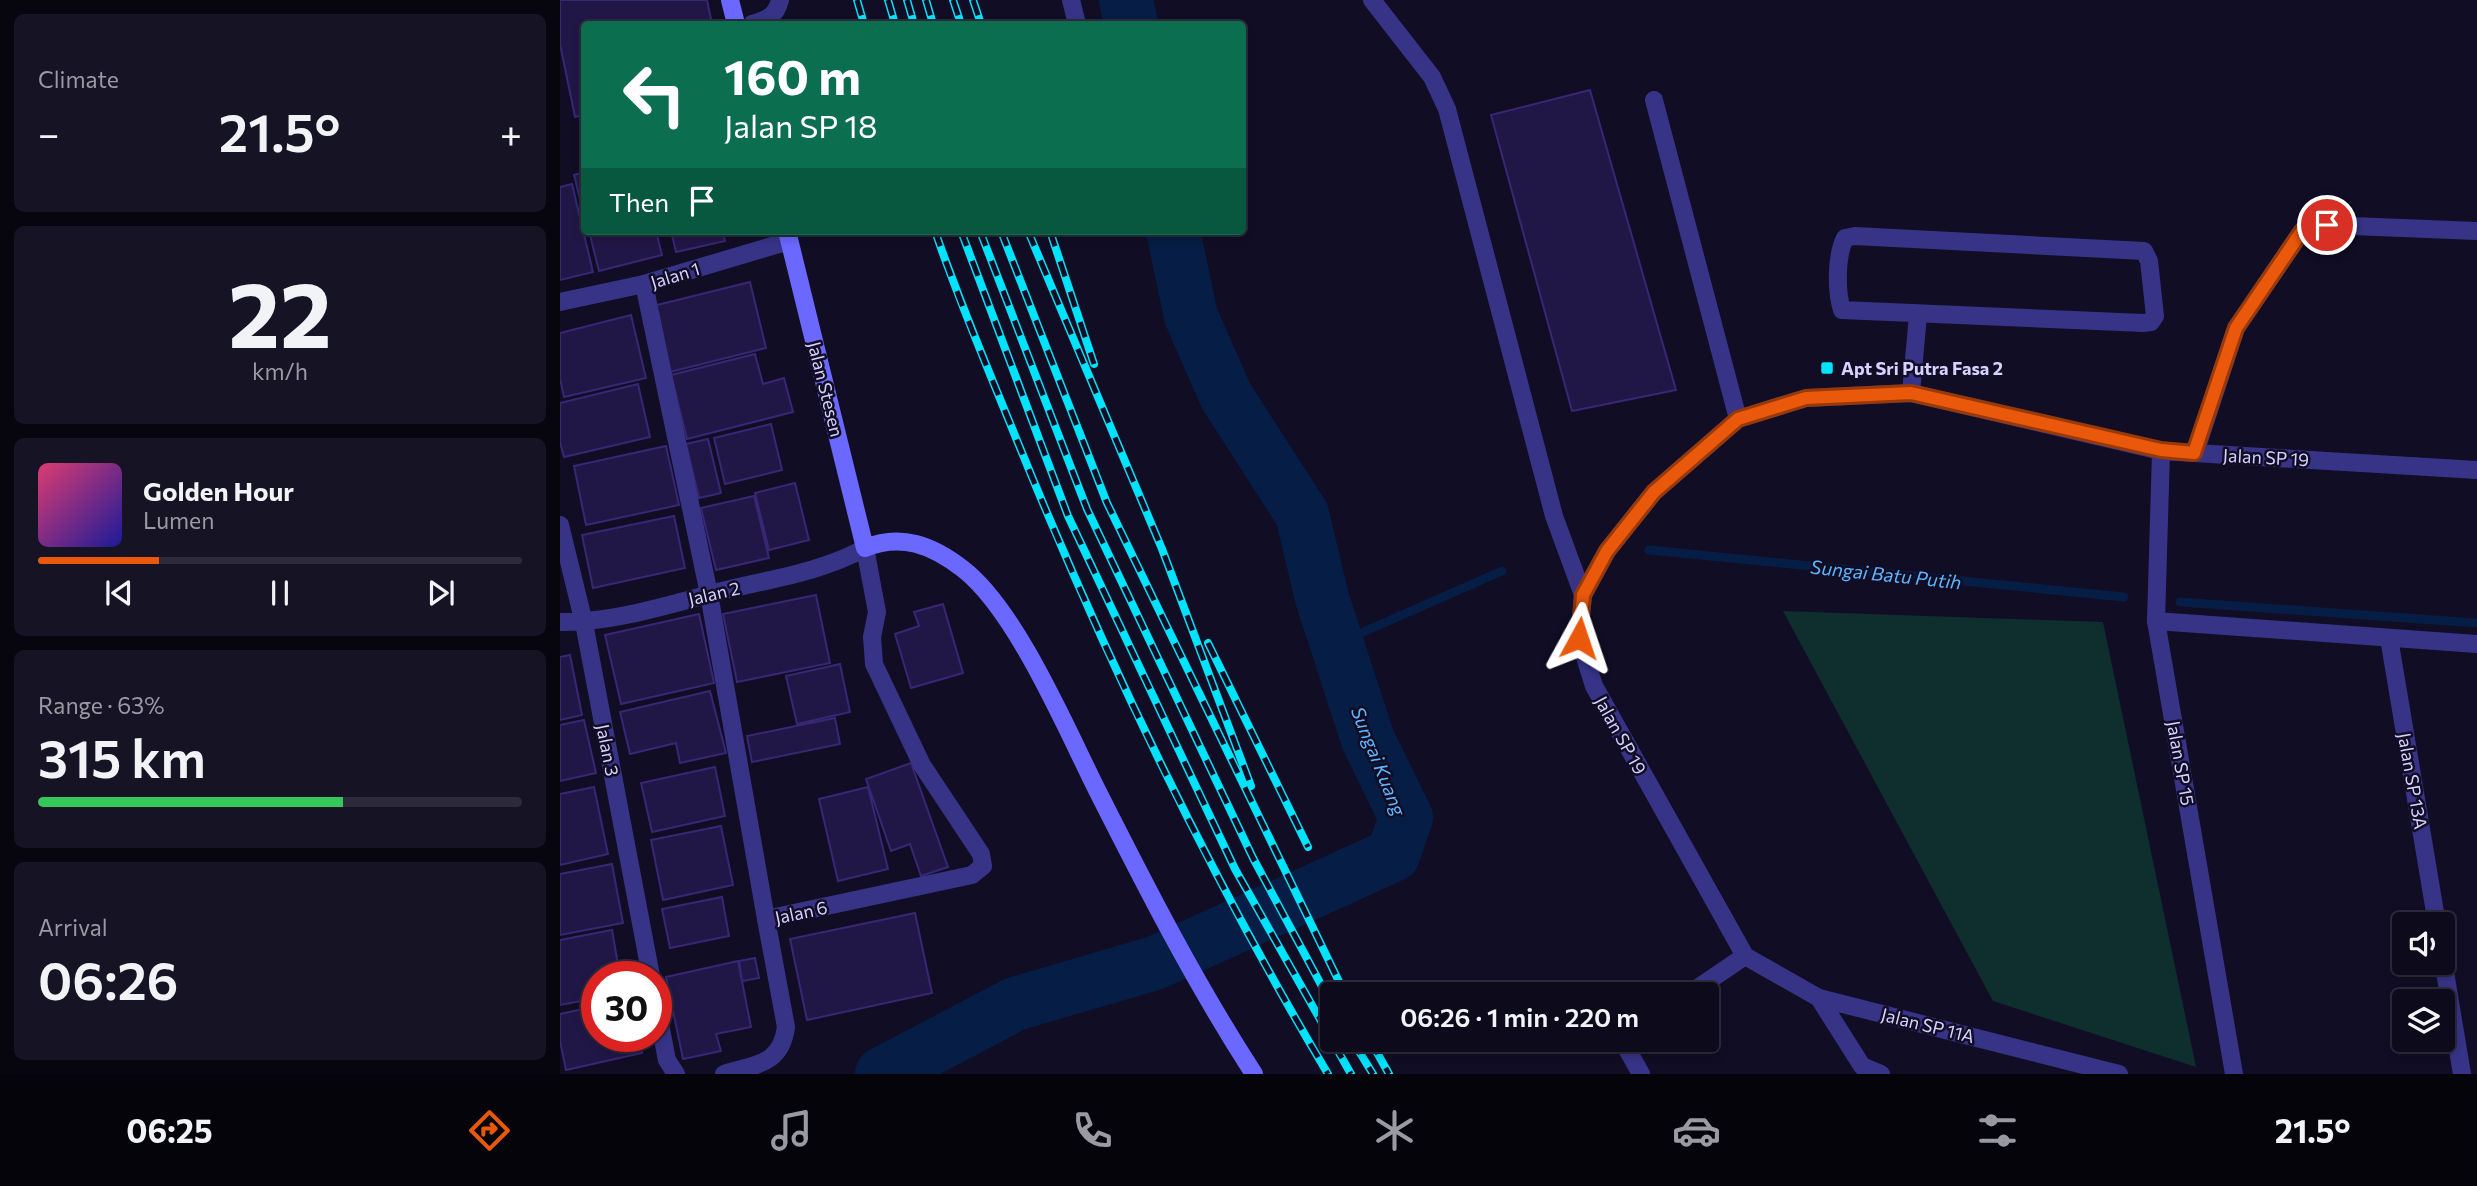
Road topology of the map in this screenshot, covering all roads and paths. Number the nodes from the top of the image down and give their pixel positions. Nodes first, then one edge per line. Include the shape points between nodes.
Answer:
1 (730, 0) edge
2 (780, 0) edge
3 (1071, 0) edge
4 (1372, 0) edge
5 (735, 21) edge
6 (762, 21) edge
7 (1076, 21) edge
8 (1654, 100) dead end
9 (2477, 232) edge
10 (788, 236) edge
11 (644, 284) junction
12 (560, 302) edge
13 (1919, 315) junction
14 (1911, 393) junction
15 (1738, 419) junction
16 (2161, 450) junction
17 (2194, 453) junction
18 (2477, 470) edge
19 (560, 525) edge
20 (865, 548) junction
21 (709, 594) junction
22 (1583, 595) junction
23 (2156, 621) junction
24 (560, 622) edge
25 (584, 623) junction
26 (2389, 638) junction
27 (2477, 645) edge
28 (2435, 912) edge
29 (766, 919) junction
30 (1745, 956) junction
31 (648, 961) edge
32 (2446, 975) edge
33 (1707, 982) edge
34 (1819, 998) junction
35 (665, 1052) edge
36 (1629, 1052) edge
37 (676, 1074) edge
38 (724, 1074) edge
39 (1254, 1074) edge
40 (1641, 1074) edge
41 (1881, 1074) edge
42 (2119, 1074) edge
43 (2234, 1074) edge
44 (2462, 1074) edge

1 - 5 main road
2 - 6 street via 778,9
3 - 7 street
4 - 22 street via 1433,76 1447,109 1554,516
8 - 15 street
9 - 17 street via 2327,225 2302,231 2236,328
10 - 11 street, Jalan 1
10 - 20 main road, Jalan Stesen
11 - 12 street, Jalan 1
11 - 21 street
13 - 13 street via 2151,322 2155,316 2149,261 2144,251 1845,238 1840,247 1842,310
13 - 14 street
14 - 15 street, Jalan SP 19 via 1806,398
14 - 16 street, Jalan SP 19
15 - 22 street, Jalan SP 19 via 1654,492 1607,551
16 - 17 street, Jalan SP 19
16 - 23 street, Jalan SP 15
17 - 18 street, Jalan SP 19
19 - 25 street, Jalan 3
20 - 21 street, Jalan 2 via 839,563
20 - 29 street, Jalan 6 via 877,612 872,637 874,664 922,765 981,854 983,866 972,875
20 - 39 main road via 896,539 925,546 963,569 991,600 1031,658 1163,920
21 - 25 street, Jalan 2
21 - 29 street
22 - 30 street, Jalan SP 19 via 1579,638 1594,686
23 - 26 street
23 - 43 street, Jalan SP 15
24 - 25 street, Jalan 2
25 - 31 street, Jalan 3
26 - 27 street
26 - 28 street, Jalan SP 13A
29 - 38 street, Jalan 6 via 786,1027 784,1044 772,1059
30 - 33 street
30 - 34 street, Jalan SP 11A
32 - 44 street
34 - 41 street via 1862,1066
34 - 42 street, Jalan SP 11A
35 - 37 street
36 - 40 street

